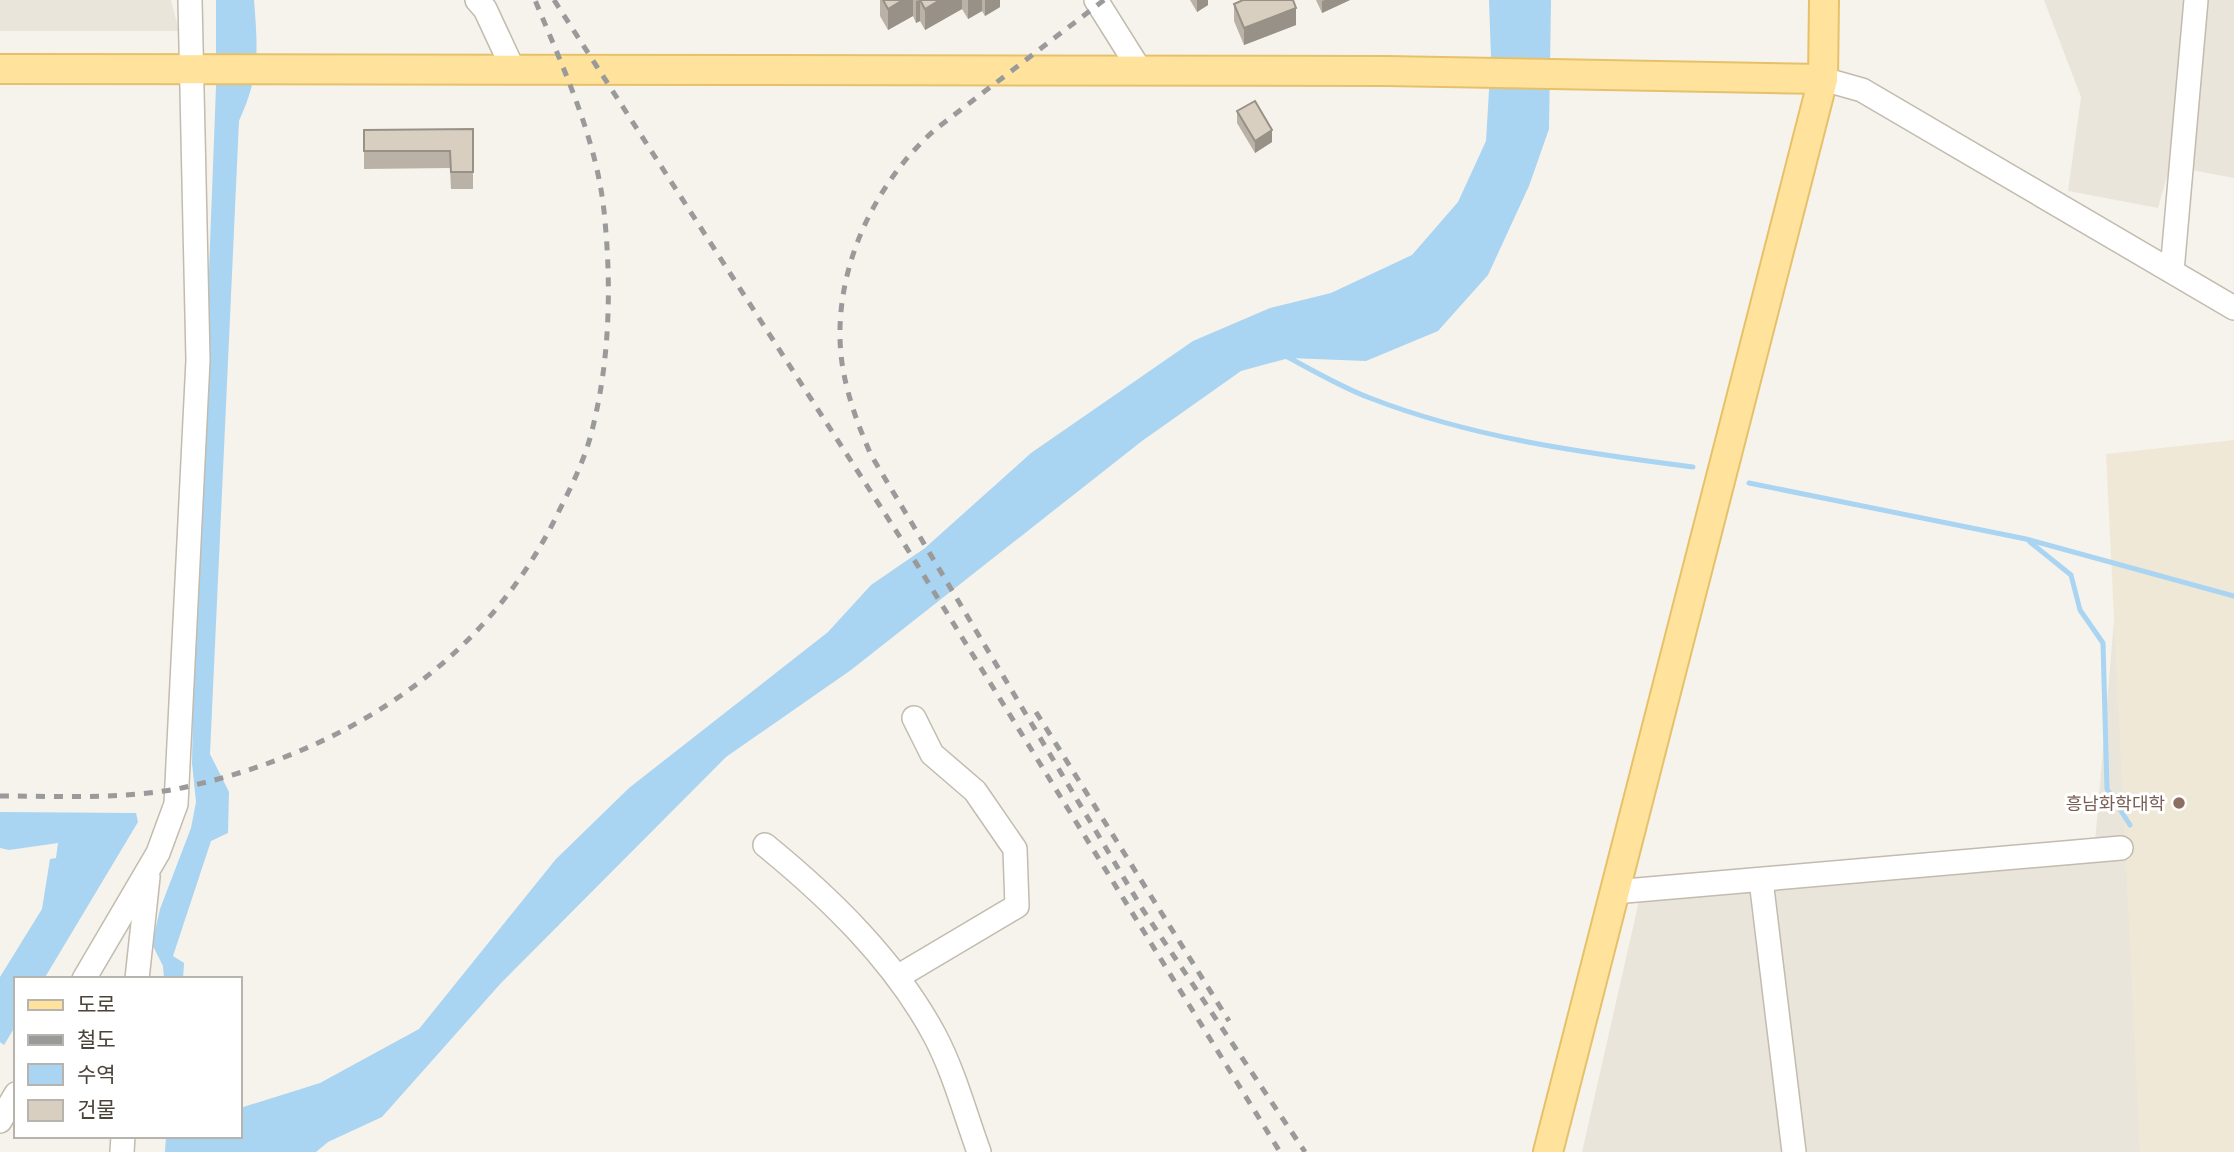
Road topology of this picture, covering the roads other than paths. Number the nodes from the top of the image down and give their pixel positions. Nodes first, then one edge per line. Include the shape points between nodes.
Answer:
1 (190, 0) edge
2 (477, 0) edge
3 (1096, 0) edge
4 (1824, 0) edge
5 (2196, 0) edge
6 (0, 69) edge
7 (196, 69) junction
8 (513, 69) junction
9 (1140, 70) junction
10 (1823, 79) junction
11 (2172, 271) junction
12 (2234, 308) edge
13 (914, 718) dead end
14 (765, 845) dead end
15 (2121, 848) dead end
16 (149, 867) junction
17 (1762, 880) junction
18 (1614, 892) junction
19 (899, 976) junction
20 (85, 977) edge
21 (137, 977) edge
22 (14, 1097) edge
23 (0, 1121) edge
24 (979, 1152) edge
25 (1548, 1152) edge
26 (1794, 1152) edge

1 - 7 street
2 - 8 street
3 - 9 street
4 - 10 main road
5 - 11 street
6 - 7 main road
7 - 8 main road
7 - 16 street via 198,360 176,804
8 - 9 main road
9 - 10 main road
10 - 11 street via 1862,90
10 - 18 main road
11 - 12 street
13 - 19 street via 932,754 975,791 1015,849 1017,906
14 - 19 street via 806,879
15 - 17 street
16 - 20 street
16 - 21 street
17 - 18 street
17 - 26 street
18 - 25 main road
19 - 24 street via 936,1038
22 - 23 street

